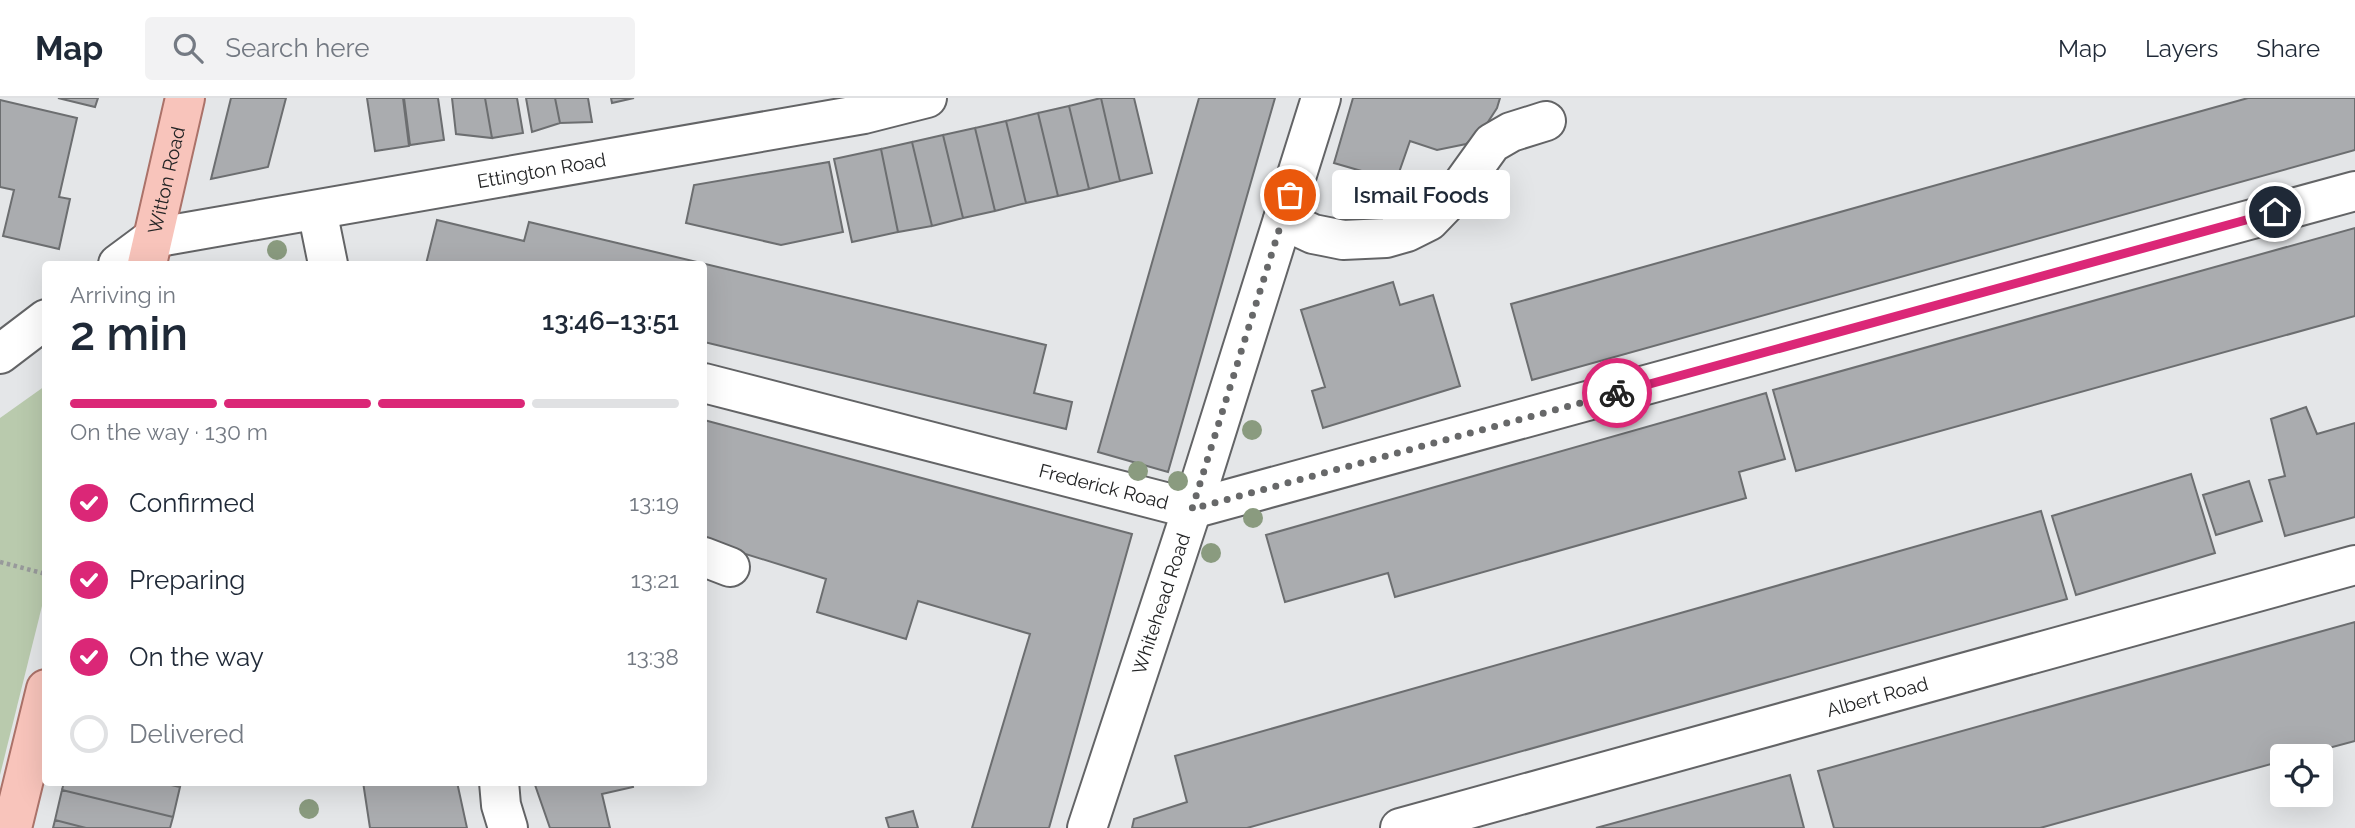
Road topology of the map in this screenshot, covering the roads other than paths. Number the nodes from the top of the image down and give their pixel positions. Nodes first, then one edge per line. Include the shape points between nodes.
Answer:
1 (185, 98) edge
2 (927, 98) edge
3 (1321, 98) edge
4 (1546, 121) dead end
5 (2355, 191) edge
6 (317, 210) junction
7 (1283, 220) junction
8 (150, 251) edge
9 (125, 261) edge
10 (327, 261) edge
11 (42, 322) edge
12 (0, 354) edge
13 (707, 384) edge
14 (1192, 509) junction
15 (2355, 565) edge
16 (42, 705) edge
17 (500, 786) edge
18 (12, 828) edge
19 (508, 828) edge
20 (1087, 828) edge
21 (1400, 828) edge

1 - 8 main road, Witton Road
2 - 6 street, Ettington Road via 864,114
3 - 7 street, Whitehead Road
4 - 7 street via 1492,143 1429,221 1407,232 1343,240 1313,234
5 - 14 street, Frederick Road
6 - 8 street, Ettington Road
6 - 10 street
7 - 14 street, Whitehead Road
8 - 9 street
11 - 12 street
13 - 14 street, Frederick Road
14 - 20 street, Whitehead Road
15 - 21 street, Albert Road
16 - 18 main road
17 - 19 street

